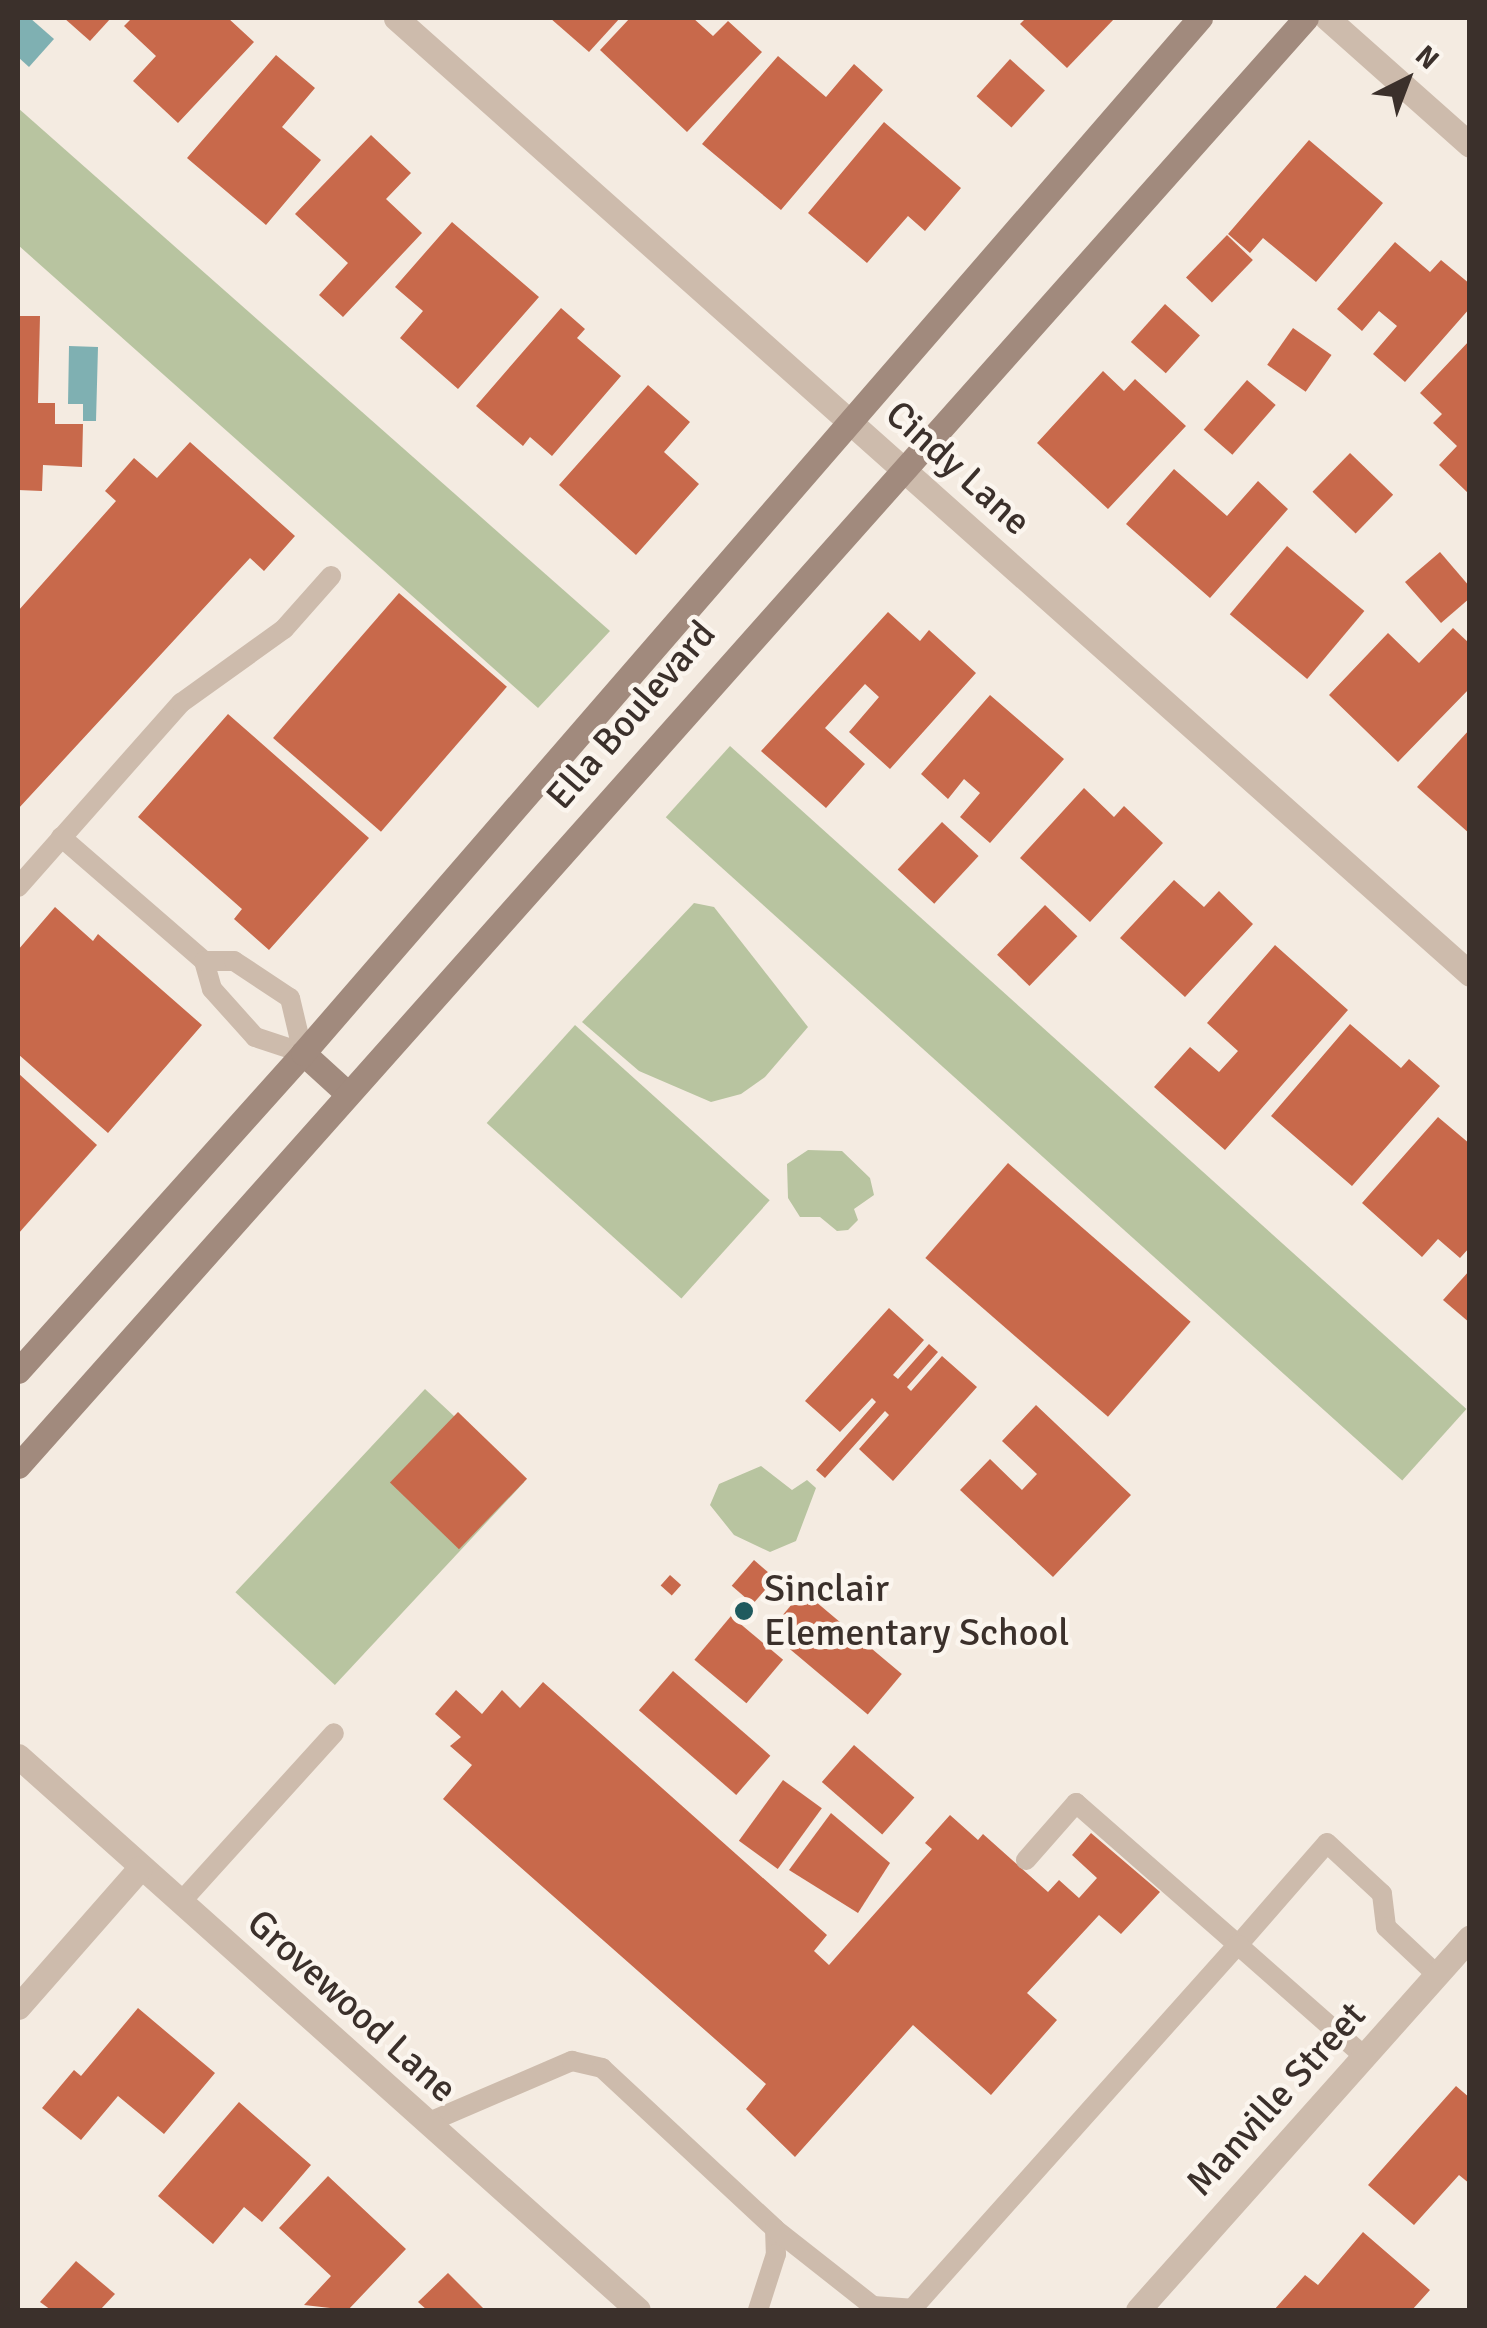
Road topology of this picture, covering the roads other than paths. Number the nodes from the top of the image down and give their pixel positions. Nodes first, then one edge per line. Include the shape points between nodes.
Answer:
1 (396, 18) edge
2 (1200, 18) edge
3 (1306, 18) edge
4 (1326, 18) edge
5 (1470, 145) edge
6 (850, 422) junction
7 (900, 466) junction
8 (331, 576) dead end
9 (61, 837) junction
10 (18, 887) edge
11 (204, 962) junction
12 (1470, 974) edge
13 (303, 1053) junction
14 (347, 1093) junction
15 (18, 1371) edge
16 (18, 1466) edge
17 (334, 1733) dead end
18 (18, 1756) edge
19 (1026, 1860) dead end
20 (140, 1868) junction
21 (180, 1902) junction
22 (1238, 1945) junction
23 (1465, 1949) edge
24 (1436, 1974) junction
25 (18, 2007) edge
26 (1365, 2057) junction
27 (427, 2123) junction
28 (775, 2229) junction
29 (638, 2310) edge
30 (758, 2310) edge
31 (913, 2310) edge
32 (1138, 2310) edge

1 - 6 street, Cindy Lane
2 - 6 main road, Ella Boulevard
3 - 7 main road, Ella Boulevard
4 - 5 street
6 - 7 street, Cindy Lane
6 - 13 main road, Ella Boulevard
7 - 12 street, Cindy Lane
7 - 14 main road, Ella Boulevard
8 - 9 lane via 284,629 181,703
9 - 10 lane
9 - 11 lane
11 - 13 lane via 212,989 254,1037
11 - 13 lane via 234,961 290,998
13 - 14 main road
13 - 15 main road, Ella Boulevard
14 - 16 main road, Ella Boulevard
17 - 21 lane
18 - 20 street, Grovewood Lane
19 - 22 lane via 1076,1804
20 - 21 street, Grovewood Lane
20 - 25 street
21 - 27 street, Grovewood Lane
22 - 24 lane via 1327,1844 1382,1894 1386,1927
22 - 26 lane
22 - 31 lane
23 - 24 street, Manville Street
24 - 26 street, Manville Street
26 - 32 street, Manville Street
27 - 28 lane via 572,2062 602,2068
27 - 29 street, Grovewood Lane
28 - 30 lane via 776,2254
28 - 31 lane via 873,2306

